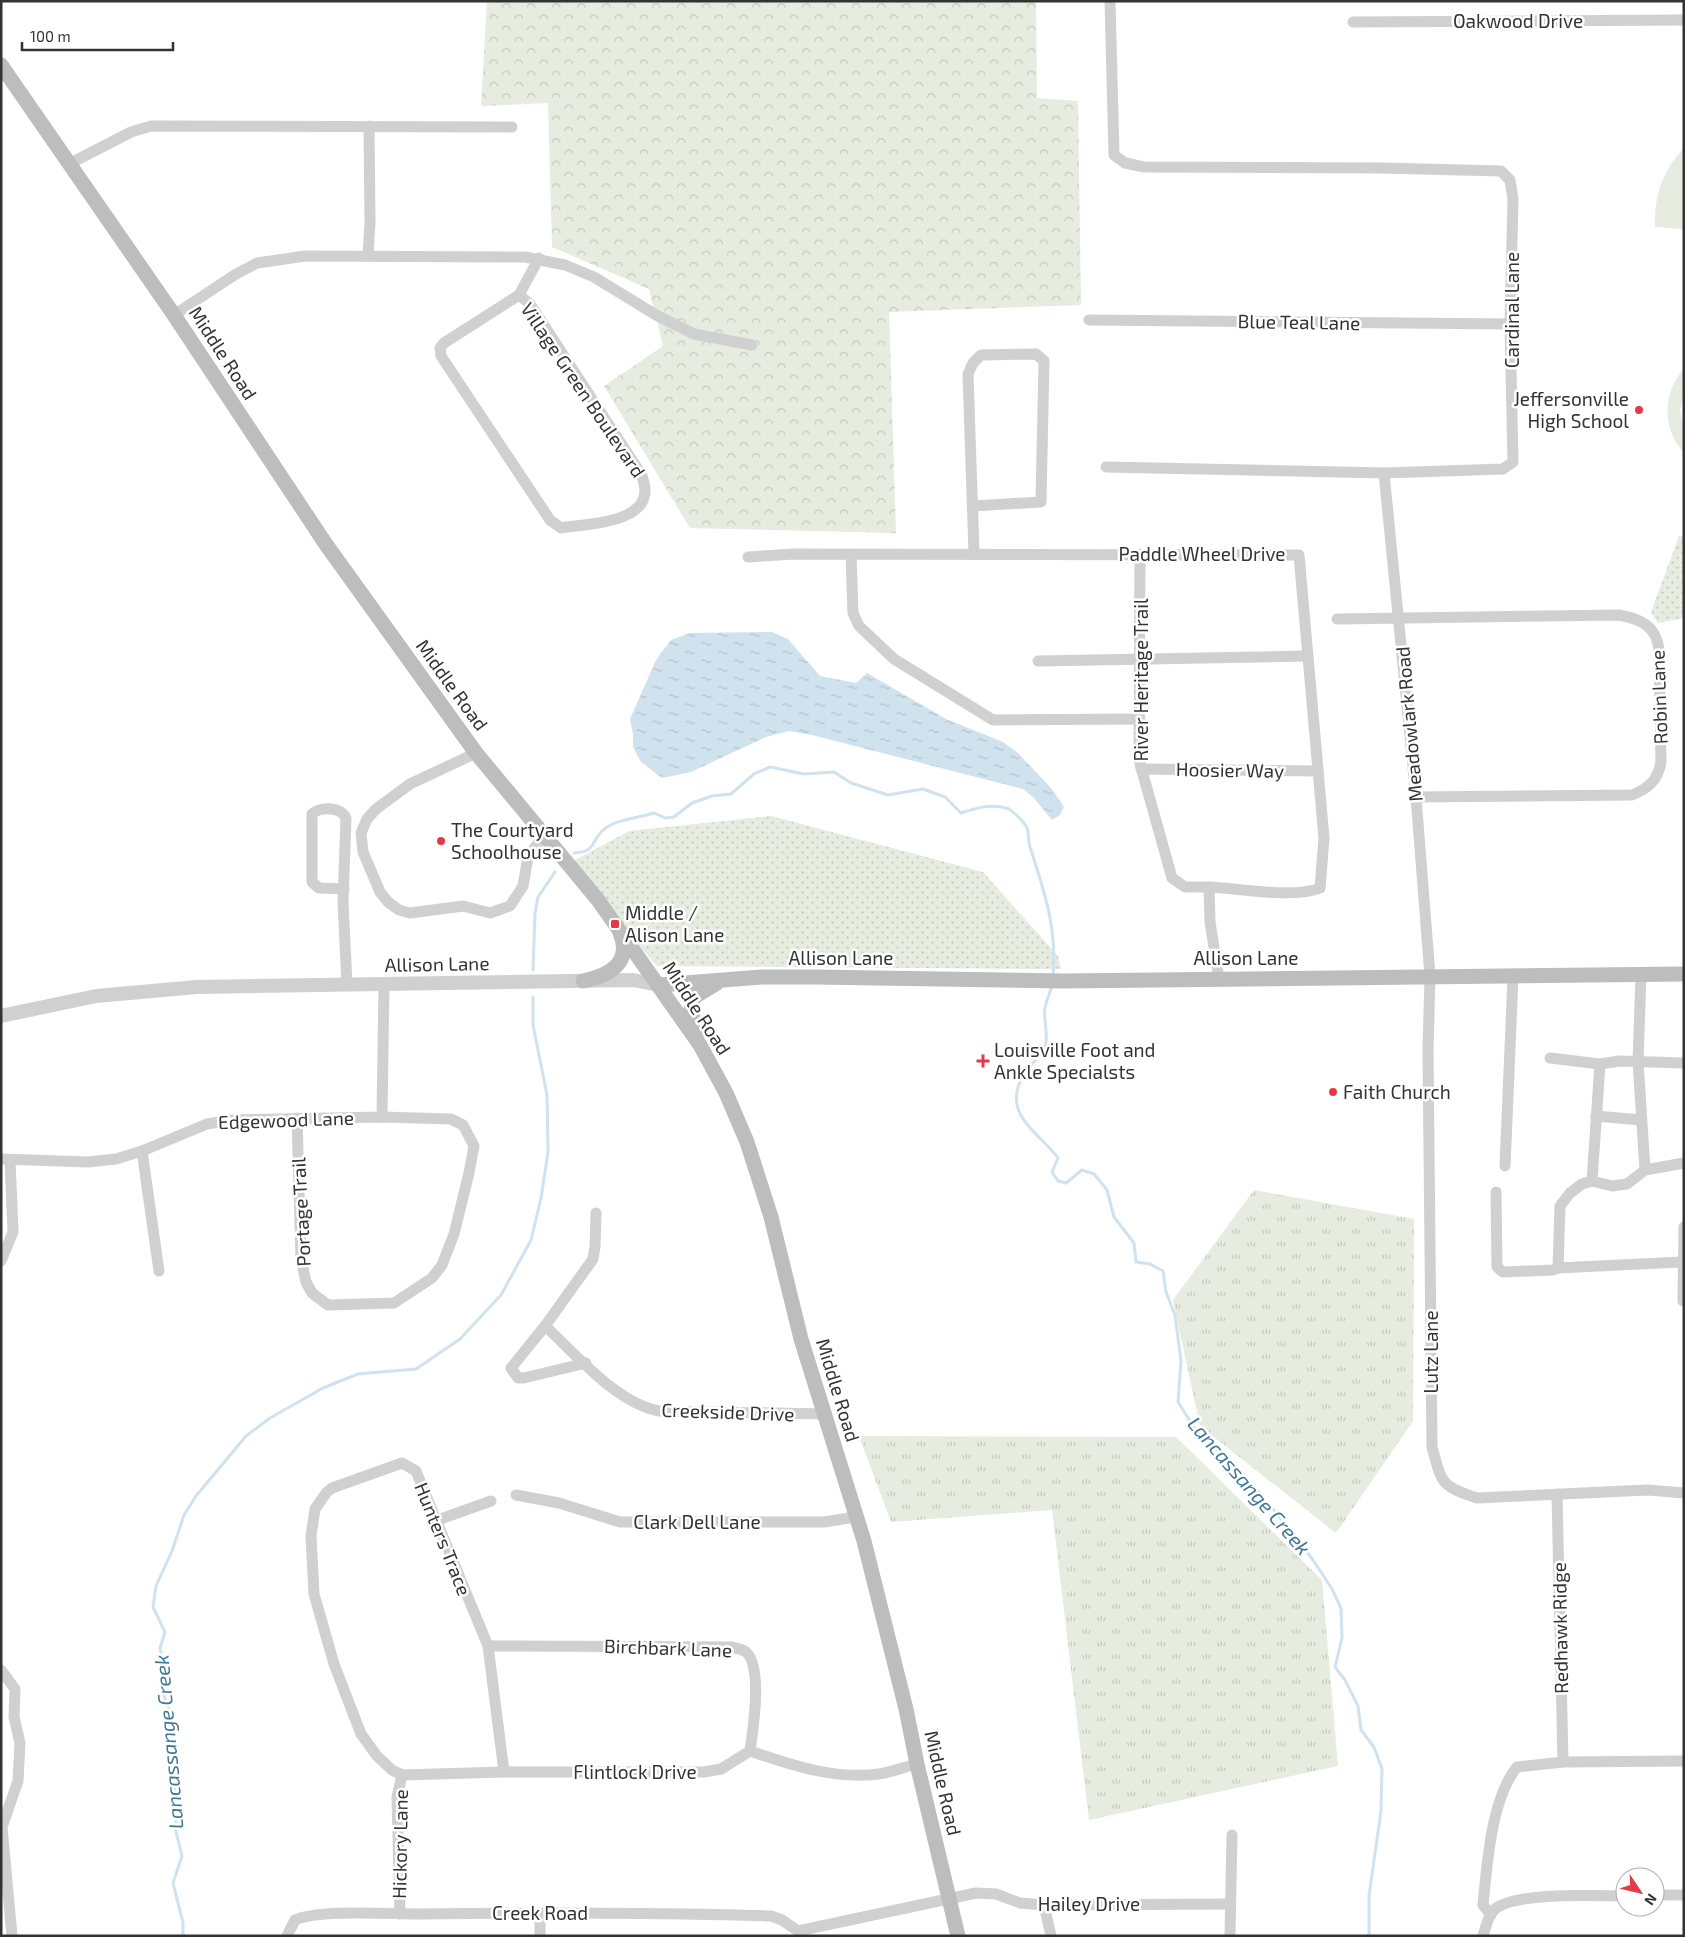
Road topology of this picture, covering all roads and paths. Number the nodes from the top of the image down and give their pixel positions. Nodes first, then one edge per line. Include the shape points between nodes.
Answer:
1 (1110, 1) edge
2 (1684, 20) edge
3 (1353, 22) dead end
4 (1, 65) edge
5 (368, 126) junction
6 (512, 127) dead end
7 (69, 164) junction
8 (368, 256) junction
9 (539, 258) junction
10 (519, 295) junction
11 (174, 315) junction
12 (1089, 320) dead end
13 (1510, 324) junction
14 (752, 345) dead end
15 (1106, 467) dead end
16 (1384, 473) junction
17 (973, 506) junction
18 (974, 553) junction
19 (1140, 554) junction
20 (851, 555) junction
21 (748, 556) dead end
22 (1399, 618) junction
23 (1337, 619) dead end
24 (1308, 656) junction
25 (1140, 660) junction
26 (1038, 661) dead end
27 (1140, 719) junction
28 (476, 753) junction
29 (1141, 769) junction
30 (1318, 771) junction
31 (1416, 797) junction
32 (544, 835) junction
33 (1209, 886) junction
34 (344, 889) junction
35 (617, 927) junction
36 (1684, 974) edge
37 (1430, 976) junction
38 (1641, 976) junction
39 (1513, 977) junction
40 (1219, 979) junction
41 (584, 981) junction
42 (719, 982) junction
43 (384, 984) junction
44 (346, 985) junction
45 (659, 985) junction
46 (1, 1016) edge
47 (700, 1045) junction
48 (1550, 1058) dead end
49 (1638, 1061) junction
50 (1684, 1063) edge
51 (1600, 1064) junction
52 (1596, 1116) junction
53 (382, 1117) junction
54 (297, 1118) junction
55 (1642, 1120) junction
56 (470, 1136) joint
57 (142, 1151) junction
58 (6, 1160) edge
59 (1684, 1164) edge
60 (1505, 1166) dead end
61 (1645, 1170) junction
62 (1592, 1182) junction
63 (1496, 1192) dead end
64 (596, 1213) dead end
65 (1684, 1227) edge
66 (1, 1261) edge
67 (1682, 1262) junction
68 (1558, 1268) junction
69 (159, 1271) dead end
70 (1683, 1301) edge
71 (545, 1326) junction
72 (586, 1363) junction
73 (826, 1414) junction
74 (1684, 1493) edge
75 (1557, 1494) junction
76 (516, 1495) dead end
77 (491, 1501) dead end
78 (856, 1517) junction
79 (435, 1522) junction
80 (488, 1646) junction
81 (1, 1670) edge
82 (750, 1751) junction
83 (1684, 1761) edge
84 (1563, 1762) junction
85 (917, 1764) junction
86 (504, 1772) junction
87 (402, 1775) junction
88 (1, 1827) edge
89 (1232, 1835) dead end
90 (1665, 1895) edge
91 (1684, 1895) edge
92 (1615, 1896) edge
93 (950, 1900) junction
94 (1230, 1904) junction
95 (1044, 1905) junction
96 (540, 1913) junction
97 (1492, 1913) junction
98 (400, 1914) junction
99 (799, 1934) edge
100 (12, 1936) edge
101 (288, 1936) edge
102 (540, 1936) edge
103 (958, 1936) edge
104 (1051, 1936) edge
105 (1230, 1936) edge
106 (1483, 1936) edge

1 - 13 street, Cardinal Lane via 1114,155 1134,166 1501,171 1510,180 1513,199
2 - 3 street, Oakwood Drive
4 - 7 main road, Middle Road
5 - 6 street
5 - 7 street via 151,126 131,132
5 - 8 street
7 - 11 main road, Middle Road
8 - 9 street
8 - 11 street via 305,256 257,263
9 - 10 street, Village Green Boulevard
9 - 14 street via 594,277 656,316 694,334
10 - 10 street, Village Green Boulevard via 530,304 641,474 646,486 644,498 629,516 561,528 550,520 441,356 440,348 444,343
11 - 28 main road, Middle Road via 324,543
12 - 13 street, Blue Teal Lane
13 - 16 street, Cardinal Lane via 1511,465 1503,469
15 - 16 street, Cardinal Lane
16 - 22 street, Meadowlark Road
17 - 17 street via 968,374 973,362 981,355 1036,354 1044,361 1041,502
17 - 18 street
18 - 19 street, Paddle Wheel Drive
18 - 20 street, Paddle Wheel Drive
19 - 24 street, Paddle Wheel Drive via 1299,555
19 - 25 street, River Heritage Trail
20 - 21 street, Paddle Wheel Drive
20 - 27 street via 853,613 859,626 894,659 993,720
22 - 23 street, Robin Lane
22 - 31 street, Meadowlark Road
22 - 31 street, Robin Lane via 1619,615 1642,621 1656,634 1660,650 1660,762 1656,778 1644,790 1632,794
24 - 25 street
24 - 30 street, Paddle Wheel Drive
25 - 26 street
25 - 27 street, River Heritage Trail
27 - 29 street, River Heritage Trail
28 - 32 main road, Middle Road
28 - 32 street via 410,784 367,819 361,833 362,852 388,902 410,913 463,906 490,913 510,906 523,886 528,857
29 - 30 street, Hoosier Way
29 - 33 street, River Heritage Trail via 1172,878 1185,887
30 - 33 street, Paddle Wheel Drive via 1324,838 1320,888 1296,893
31 - 37 street, Meadowlark Road
32 - 35 main road, Middle Road
33 - 40 street via 1210,922
34 - 34 street via 345,815 339,810 318,810 312,814 312,882 319,888
34 - 44 street
35 - 41 main road via 622,939 622,957 614,970 602,978
35 - 45 main road, Middle Road
36 - 38 main road, Allison Lane
37 - 39 main road, Allison Lane
37 - 40 main road, Allison Lane
37 - 75 street, Lutz Lane via 1432,1447 1441,1480 1457,1491 1477,1498
38 - 39 main road, Allison Lane
38 - 49 street
39 - 60 street
40 - 42 main road, Allison Lane via 1062,981 762,977
41 - 43 street, Allison Lane
41 - 45 street, Allison Lane via 633,980
42 - 45 main road, Allison Lane
42 - 47 main road via 694,998 691,1009
43 - 44 street, Allison Lane
43 - 53 street
44 - 46 street, Allison Lane via 197,987 131,992
45 - 47 main road, Middle Road
47 - 73 main road, Middle Road via 748,1142 771,1217 801,1338
48 - 51 street
49 - 50 street
49 - 51 street
49 - 55 street
51 - 52 street
52 - 55 street
52 - 62 street
53 - 54 street, Edgewood Lane
53 - 56 street, Edgewood Lane via 451,1119 463,1125
54 - 56 street, Portage Trail via 301,1259 309,1288 328,1305 394,1303 432,1278 442,1265 454,1234 474,1146
54 - 57 street, Edgewood Lane via 207,1124
55 - 61 street
57 - 58 street, Edgewood Lane via 116,1159 88,1162
57 - 69 street
58 - 66 street via 13,1232
59 - 61 street
61 - 62 street via 1627,1184 1612,1186
62 - 68 street via 1582,1184 1570,1193 1560,1206
63 - 68 street via 1497,1267 1503,1272
64 - 71 street via 593,1258
65 - 67 street
67 - 68 street
67 - 70 street
71 - 72 street, Creekside Drive
71 - 72 street via 512,1365 518,1378
72 - 73 street, Creekside Drive via 623,1397 647,1409
73 - 78 main road, Middle Road
74 - 75 street, Lutz Lane via 1648,1490
75 - 84 street, Redhawk Ridge
76 - 78 street, Clark Dell Lane via 540,1498 620,1522 824,1522
77 - 79 street
78 - 85 main road, Middle Road via 906,1709
79 - 80 street, Hunters Trace
79 - 87 street, Hunters Trace via 416,1471 402,1463 332,1488 315,1509 311,1536 314,1594 334,1664 361,1734 377,1756
80 - 82 street, Birchbark Lane via 732,1647 744,1651 750,1657 757,1702
80 - 86 street, Hunters Trace
81 - 88 street via 15,1689 14,1717 20,1743 18,1781
82 - 85 street via 793,1766 842,1774 881,1773
82 - 86 street, Flintlock Drive via 721,1769 704,1772
83 - 84 street
84 - 97 street via 1517,1767 1506,1780 1487,1862 1483,1905
85 - 93 main road, Middle Road
86 - 87 street, Flintlock Drive
87 - 98 street, Hickory Lane via 397,1797
88 - 100 street
89 - 94 street
90 - 91 street
92 - 97 street via 1526,1898 1508,1902
93 - 95 street, Hailey Drive via 976,1893 996,1894 1020,1903
93 - 99 street, Hailey Drive
93 - 103 main road, Middle Road
94 - 95 street, Hailey Drive
94 - 105 street
95 - 104 street
96 - 98 street, Creek Road
96 - 99 street, Creek Road via 771,1916 782,1920
96 - 102 street
97 - 106 street
98 - 101 street, Creek Road via 310,1915 295,1920

